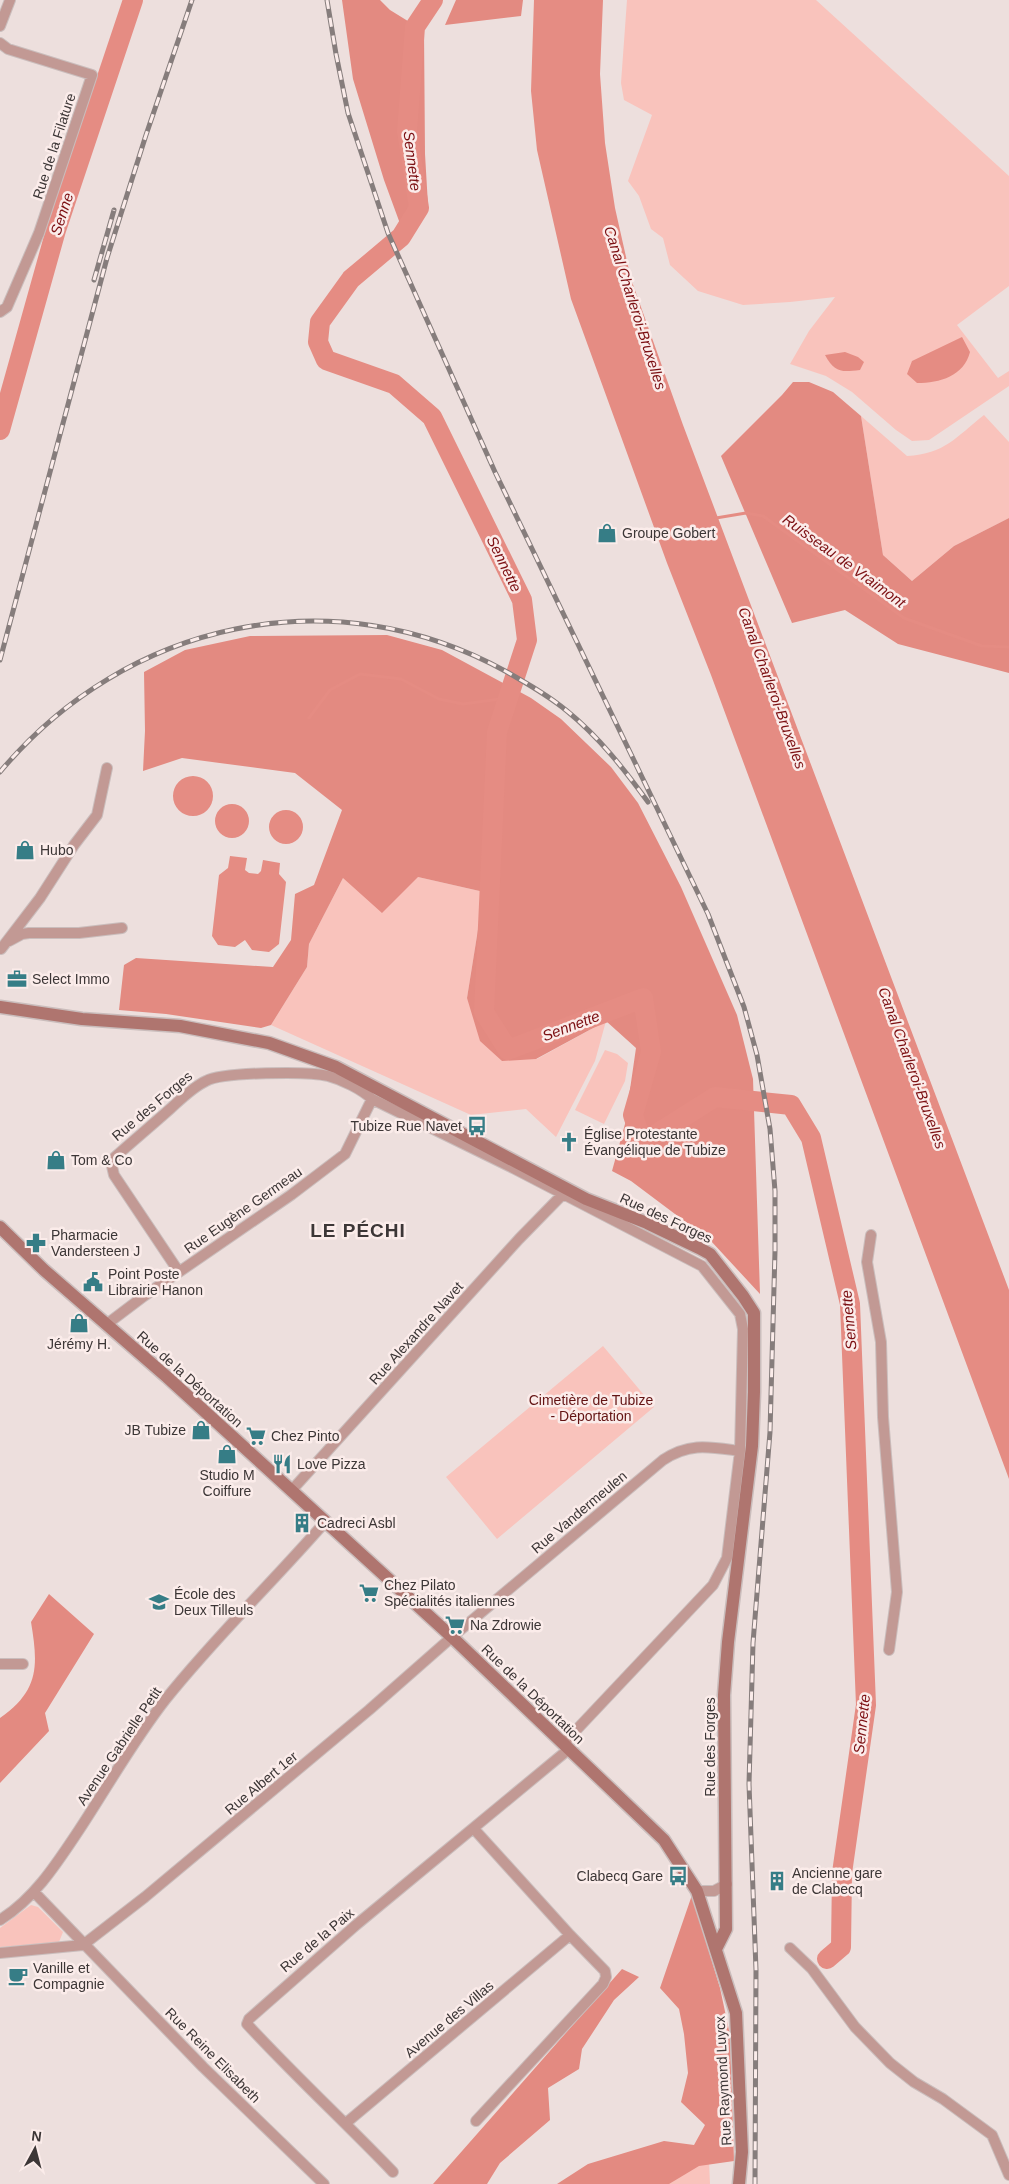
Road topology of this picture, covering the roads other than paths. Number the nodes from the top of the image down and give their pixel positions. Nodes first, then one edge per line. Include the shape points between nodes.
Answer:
1 (10, 0) edge
2 (0, 26) edge
3 (0, 43) edge
4 (0, 312) edge
5 (107, 768) dead end
6 (122, 928) dead end
7 (1, 950) edge
8 (0, 1007) edge
9 (336, 1067) junction
10 (345, 1082) junction
11 (372, 1099) junction
12 (563, 1194) junction
13 (0, 1227) edge
14 (871, 1235) dead end
15 (179, 1272) junction
16 (107, 1324) junction
17 (740, 1451) junction
18 (291, 1490) junction
19 (326, 1522) junction
20 (727, 1558) junction
21 (736, 1577) junction
22 (452, 1637) junction
23 (889, 1650) dead end
24 (0, 1664) edge
25 (23, 1664) dead end
26 (567, 1746) junction
27 (474, 1829) junction
28 (727, 1884) junction
29 (697, 1891) junction
30 (34, 1892) junction
31 (0, 1920) edge
32 (570, 1935) junction
33 (84, 1945) junction
34 (790, 1948) dead end
35 (716, 1949) junction
36 (0, 1952) edge
37 (476, 2121) dead end
38 (346, 2123) junction
39 (393, 2172) dead end
40 (1009, 2176) edge
41 (324, 2184) edge
42 (739, 2184) edge

1 - 2 street
3 - 4 street, Rue de la Filature via 8,49 92,75 39,233 6,307
5 - 7 street via 97,815
6 - 7 street via 22,934 12,938
8 - 9 main road, Rue des Forges via 82,1019 180,1026 269,1043
9 - 10 street
9 - 21 main road, Rue des Forges via 586,1199 647,1223 710,1254 743,1296 754,1313 754,1392 752,1446
10 - 11 street, Rue des Forges
10 - 15 street, Rue des Forges via 329,1076 295,1073 207,1080 115,1156 111,1162 114,1175
11 - 12 street, Rue des Forges
11 - 15 street, Rue Eugène Germeau via 345,1154
12 - 17 street, Rue des Forges via 702,1266 740,1314 743,1329
12 - 18 street, Rue Alexandre Navet
13 - 16 main road, Rue de la Déportation
14 - 23 street via 867,1262 881,1342 883,1417 898,1592
15 - 16 street, Rue Eugène Germeau
16 - 18 main road, Rue de la Déportation
17 - 20 street, Rue des Forges
17 - 22 street, Rue Vandermeulen via 689,1447 670,1456
18 - 19 main road, Rue de la Déportation
19 - 22 main road, Rue de la Déportation
19 - 30 street, Avenue Gabrielle Petit via 165,1700 55,1866
20 - 21 street
20 - 26 street, Rue des Forges via 713,1585
21 - 28 main road, Rue des Forges via 724,1695
22 - 26 main road, Rue de la Déportation
22 - 33 street, Rue Albert 1er via 370,1710
24 - 25 street
26 - 27 street, Rue de la Paix
26 - 29 main road, Rue de la Déportation via 664,1840
27 - 32 street
27 - 38 street, Rue de la Paix via 249,2019 247,2024 292,2073
28 - 29 street via 714,1891
28 - 35 main road, Rue des Forges via 726,1929
29 - 35 main road, Rue Raymond Luycx
30 - 31 street, Avenue Gabrielle Petit
30 - 33 street, Rue Reine Elisabeth
32 - 37 street via 605,1971 603,1984
32 - 38 street, Avenue des Villas
33 - 36 street
33 - 41 street, Rue Reine Elisabeth
34 - 40 street via 812,1969 855,2027 890,2063 992,2134
35 - 42 main road, Rue Raymond Luycx via 736,2013 742,2152
38 - 39 street, Rue de la Paix

